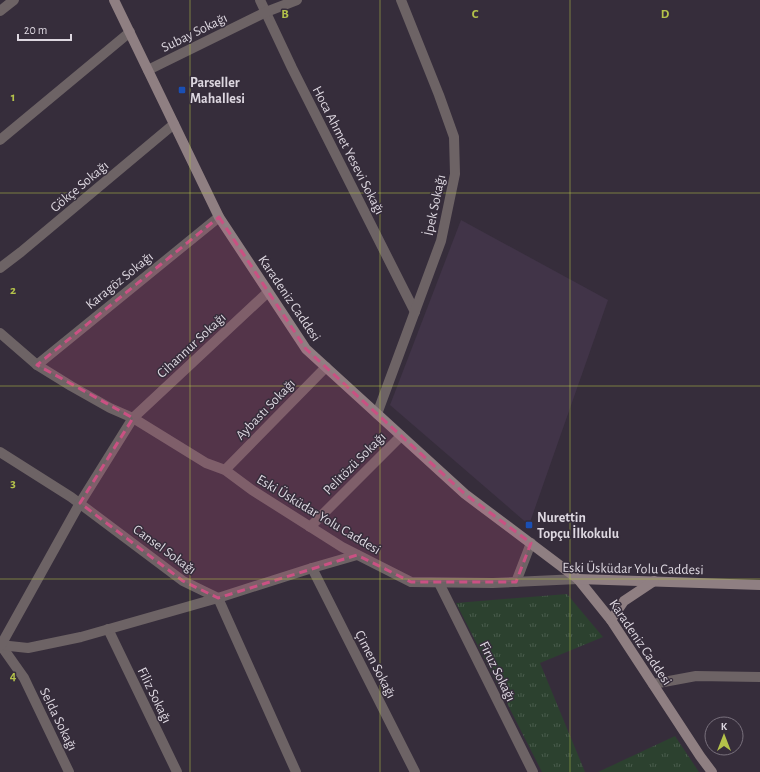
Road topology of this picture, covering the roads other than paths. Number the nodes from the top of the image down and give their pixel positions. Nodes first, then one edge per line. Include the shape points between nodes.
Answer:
1 (14, 0) edge
2 (114, 0) edge
3 (260, 0) edge
4 (297, 0) edge
5 (401, 0) edge
6 (0, 12) edge
7 (266, 12) junction
8 (130, 32) junction
9 (148, 70) junction
10 (174, 124) junction
11 (0, 140) edge
12 (219, 217) junction
13 (0, 268) edge
14 (268, 292) junction
15 (415, 312) junction
16 (0, 333) edge
17 (37, 365) junction
18 (326, 367) junction
19 (376, 414) junction
20 (133, 418) junction
21 (401, 436) junction
22 (0, 452) edge
23 (225, 470) junction
24 (80, 503) junction
25 (310, 527) junction
26 (530, 543) junction
27 (357, 555) junction
28 (312, 568) junction
29 (578, 579) junction
30 (516, 582) junction
31 (654, 582) junction
32 (439, 583) junction
33 (760, 585) edge
34 (218, 598) junction
35 (611, 620) junction
36 (108, 629) junction
37 (0, 645) edge
38 (760, 677) edge
39 (652, 684) junction
40 (69, 772) edge
41 (177, 772) edge
42 (296, 772) edge
43 (415, 772) edge
44 (533, 772) edge
45 (712, 772) edge

1 - 6 street
2 - 8 street, Karadeniz Caddesi
3 - 7 street, Hoca Ahmet Yesevi Sokağı
4 - 7 street, Subay Sokağı
5 - 15 street, İpek Sokağı via 454,137 455,174 441,241
7 - 9 street, Subay Sokağı
7 - 15 street, Hoca Ahmet Yesevi Sokağı
8 - 9 street, Karadeniz Caddesi
8 - 11 street
9 - 10 street, Karadeniz Caddesi
10 - 12 street, Karadeniz Caddesi
10 - 13 street, Gökçe Sokağı
12 - 14 street, Karadeniz Caddesi
12 - 17 street, Karagöz Sokağı
14 - 18 street, Karadeniz Caddesi via 306,349
14 - 20 street, Cihannur Sokağı
15 - 19 street, İpek Sokağı
16 - 17 street, Eski Üsküdar Yolu Caddesi
17 - 20 street, Eski Üsküdar Yolu Caddesi via 110,408
18 - 19 street, Karadeniz Caddesi
18 - 23 street, Aybastı Sokağı
19 - 21 street, Karadeniz Caddesi
20 - 23 street, Eski Üsküdar Yolu Caddesi via 206,462
20 - 24 street, Cihannur Sokağı
21 - 25 street, Pelitözü Sokağı
21 - 26 street, Karadeniz Caddesi via 465,494
22 - 24 street, Cansel Sokağı
23 - 25 street, Eski Üsküdar Yolu Caddesi
24 - 34 street, Cansel Sokağı via 183,581
24 - 37 street
25 - 27 street, Eski Üsküdar Yolu Caddesi
26 - 29 street, Karadeniz Caddesi
26 - 30 street
27 - 28 street
27 - 32 street, Eski Üsküdar Yolu Caddesi via 411,582
28 - 34 street
28 - 43 street, Çimen Sokağı
29 - 30 street, Eski Üsküdar Yolu Caddesi
29 - 31 street, Eski Üsküdar Yolu Caddesi
29 - 35 street, Karadeniz Caddesi
30 - 32 street, Eski Üsküdar Yolu Caddesi
31 - 33 street, Eski Üsküdar Yolu Caddesi
31 - 35 street via 624,600
32 - 44 street, Firuz Sokağı
34 - 36 street
34 - 42 street
35 - 39 street, Karadeniz Caddesi
36 - 37 street via 28,648
36 - 41 street, Filiz Sokağı
37 - 40 street, Selda Sokağı via 24,678
38 - 39 street via 696,676
39 - 45 street, Karadeniz Caddesi

